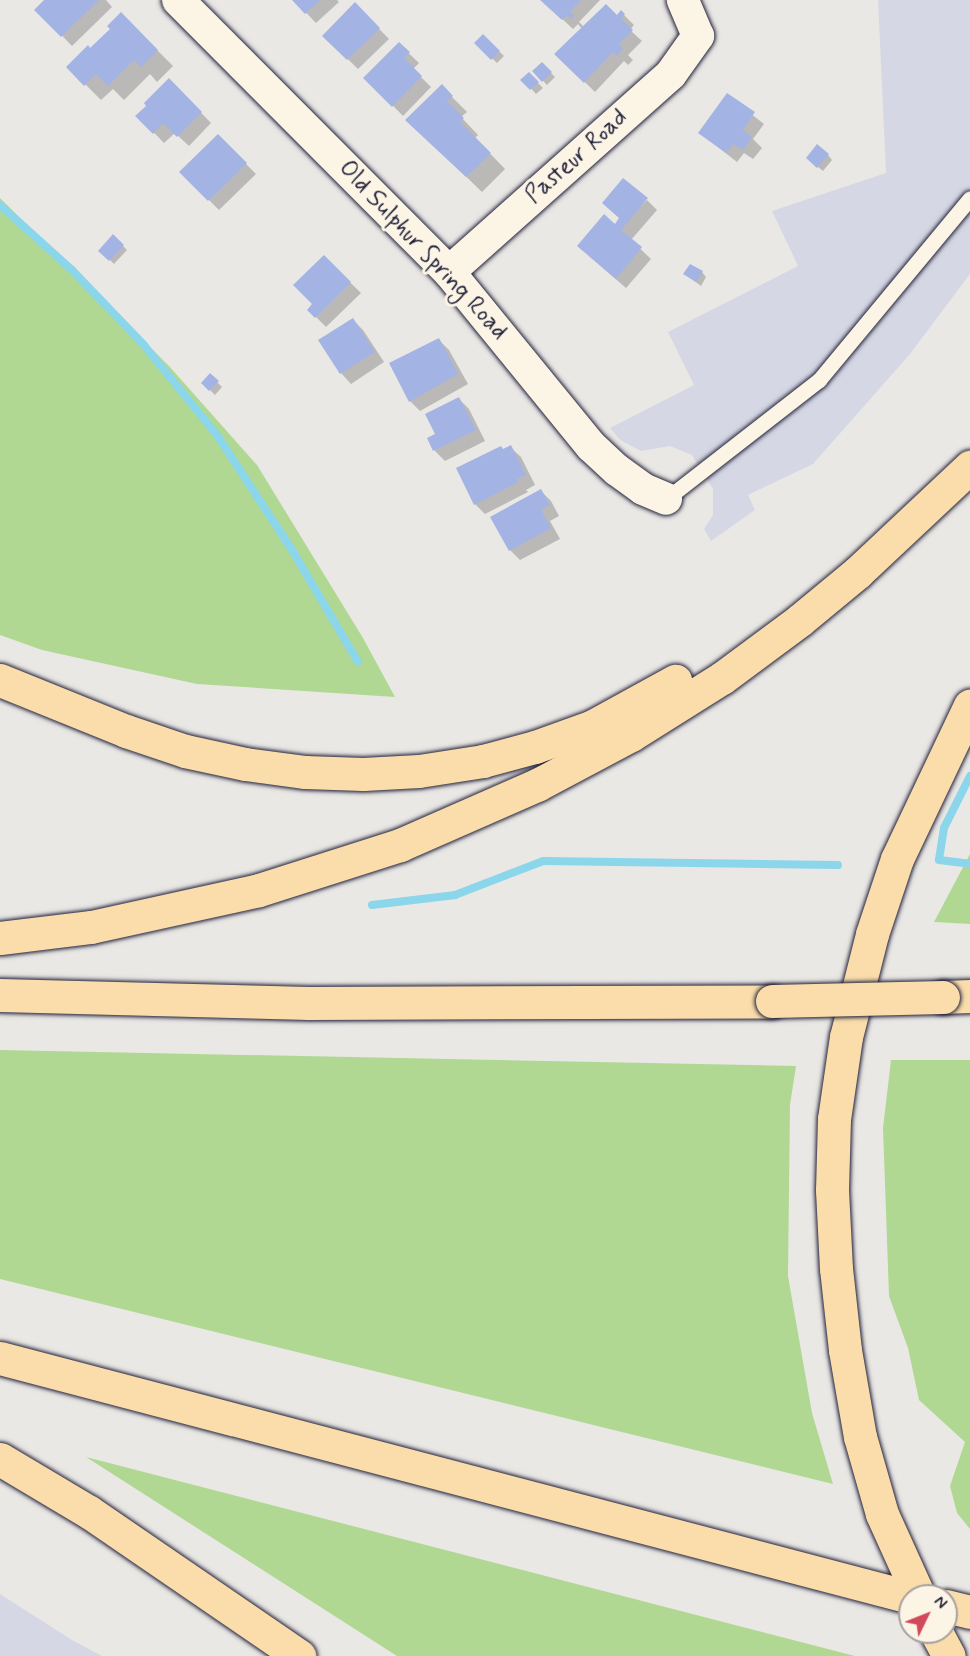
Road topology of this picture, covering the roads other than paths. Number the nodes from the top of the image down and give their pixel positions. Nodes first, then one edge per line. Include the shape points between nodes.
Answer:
1 (178, 0) edge
2 (683, 0) edge
3 (970, 198) edge
4 (449, 272) junction
5 (970, 457) edge
6 (970, 467) edge
7 (666, 499) joint
8 (0, 680) edge
9 (970, 705) edge
10 (0, 938) edge
11 (0, 995) edge
12 (957, 996) edge
13 (0, 1358) edge
14 (0, 1459) edge
15 (914, 1584) edge
16 (898, 1594) edge
17 (300, 1656) edge

1 - 4 street, Old Sulphur Spring Road
2 - 4 street, Pasteur Road via 698,36 670,74
3 - 7 lane via 819,380
4 - 7 street, Old Sulphur Spring Road via 591,446 643,489
5 - 8 highway via 795,600 712,658 593,726 483,760 419,771 363,774 245,764 185,751 126,731
6 - 10 highway via 858,572 722,678 631,735 537,785 400,845 259,890 91,927
9 - 15 highway via 897,859 872,934 846,1037 834,1119 832,1190 845,1350 860,1437 882,1514
11 - 12 highway, bridge via 309,1003 772,1001
13 - 16 highway
14 - 17 highway via 89,1512

